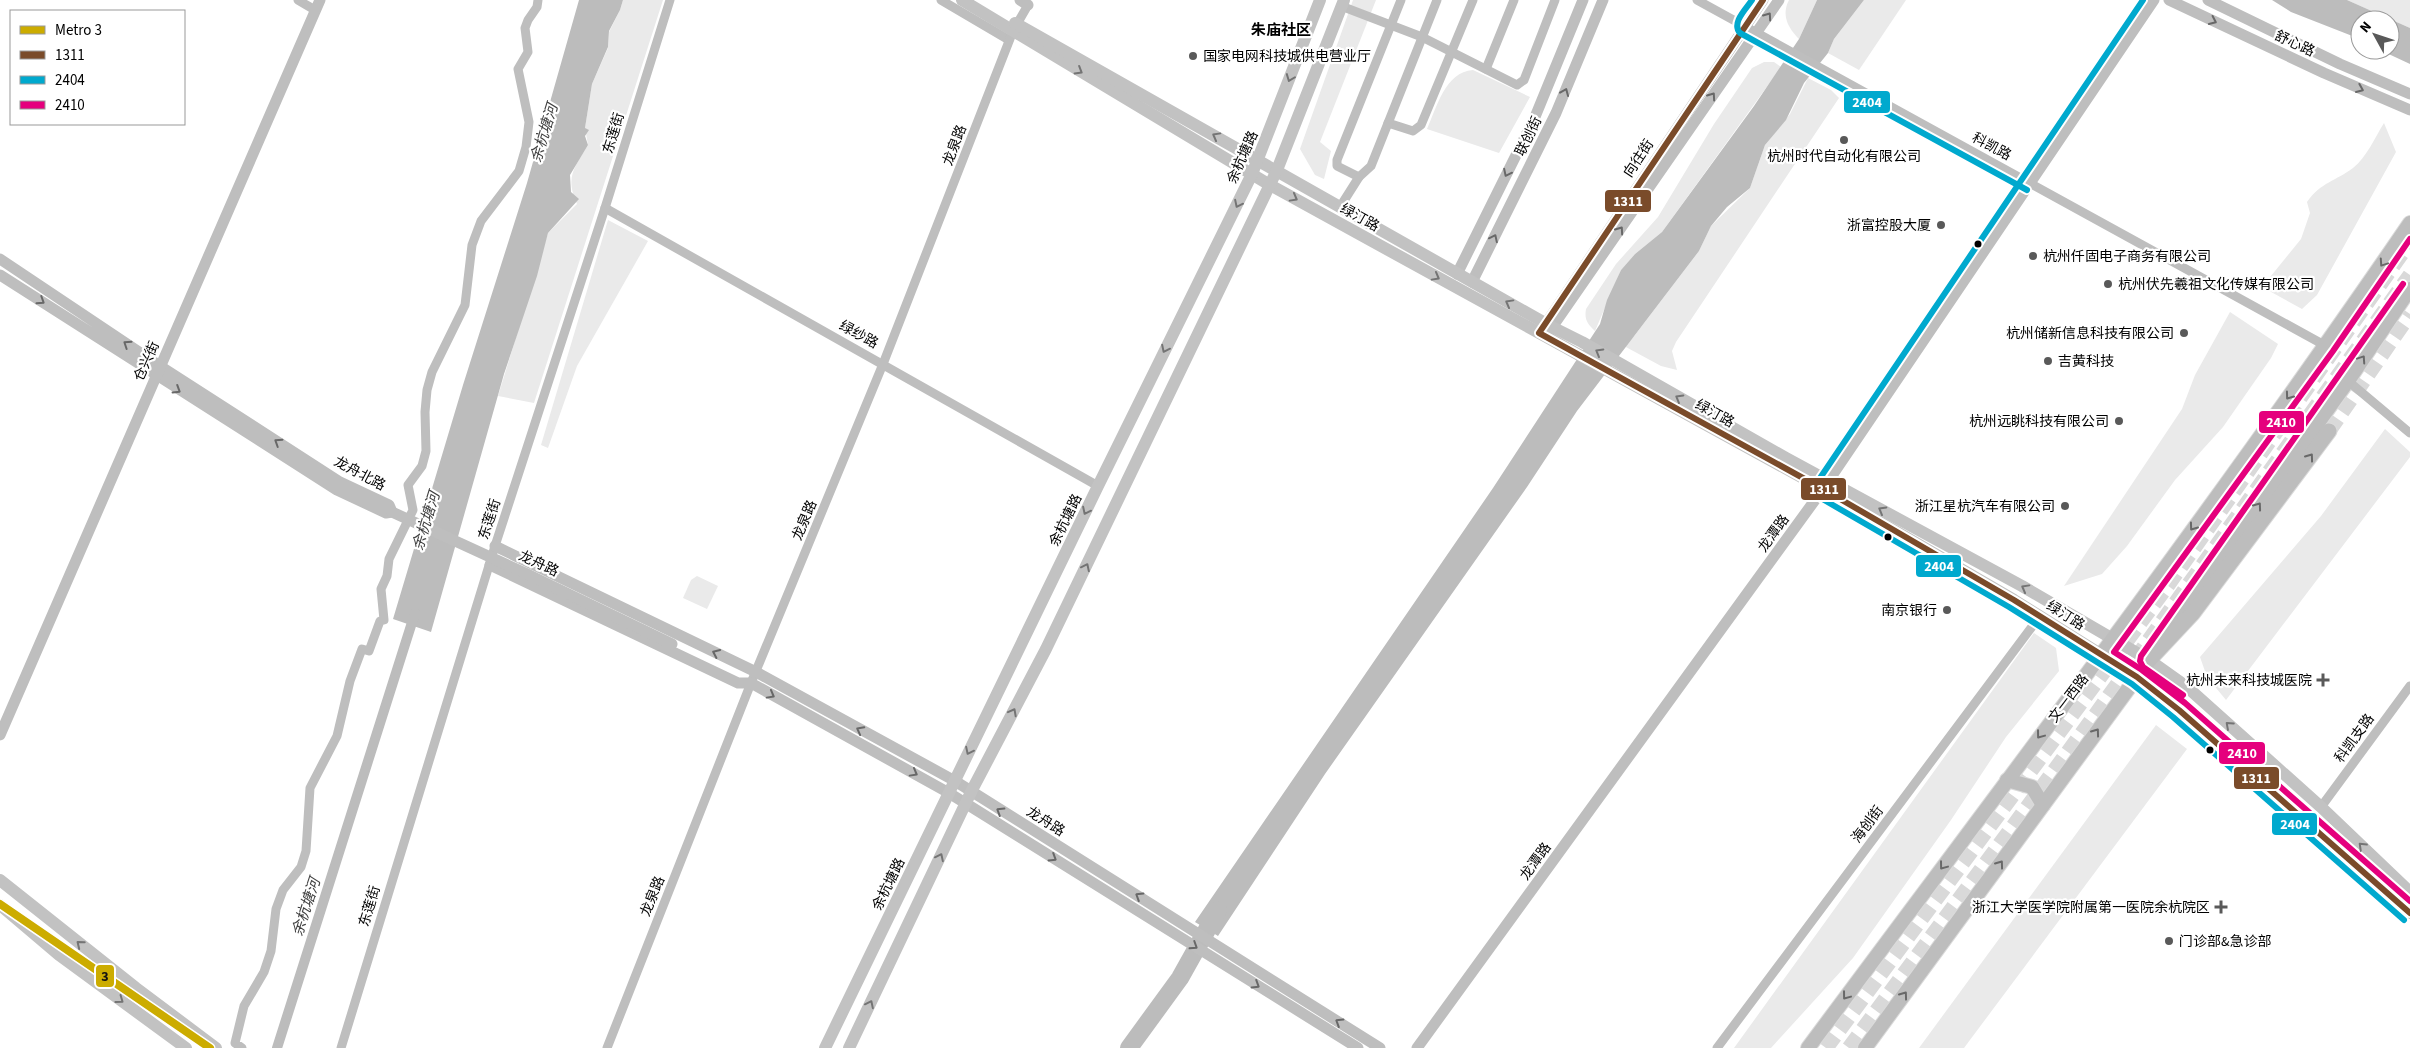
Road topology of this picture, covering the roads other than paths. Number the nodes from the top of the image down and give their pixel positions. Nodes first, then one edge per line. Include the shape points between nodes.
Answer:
1 (298, 0) edge
2 (538, 0) edge
3 (670, 0) edge
4 (941, 0) edge
5 (962, 0) edge
6 (976, 0) edge
7 (1320, 0) edge
8 (1401, 0) edge
9 (1437, 0) edge
10 (1473, 0) edge
11 (1514, 0) edge
12 (1555, 0) edge
13 (1583, 0) edge
14 (1603, 0) edge
15 (1698, 0) edge
16 (1762, 0) edge
17 (1779, 0) edge
18 (2154, 0) edge
19 (2169, 0) edge
20 (2208, 0) edge
21 (1024, 2) edge
22 (1343, 3) edge
23 (318, 5) edge
24 (1391, 26) junction
25 (1745, 26) junction
26 (1013, 32) junction
27 (1756, 33) junction
28 (1422, 37) junction
29 (1452, 52) junction
30 (1486, 70) junction
31 (2410, 94) edge
32 (2410, 110) edge
33 (1388, 123) junction
34 (1259, 160) junction
35 (1277, 170) junction
36 (1252, 174) junction
37 (1359, 177) junction
38 (2031, 182) junction
39 (1270, 185) junction
40 (1340, 207) junction
41 (606, 208) junction
42 (2410, 223) edge
43 (0, 259) edge
44 (1457, 274) junction
45 (0, 275) edge
46 (1472, 282) junction
47 (2410, 289) edge
48 (1545, 330) junction
49 (2326, 346) junction
50 (884, 364) junction
51 (158, 371) junction
52 (2348, 381) junction
53 (2329, 431) tunnel mouth
54 (2410, 433) edge
55 (1826, 485) junction
56 (1098, 486) junction
57 (392, 512) joint
58 (495, 546) junction
59 (490, 564) junction
60 (2040, 616) junction
61 (2113, 638) junction
62 (685, 639) junction
63 (672, 644) junction
64 (2101, 654) junction
65 (685, 658) junction
66 (2149, 660) junction
67 (2137, 677) junction
68 (753, 678) junction
69 (2410, 686) edge
70 (0, 735) edge
71 (2007, 780) junction
72 (952, 787) junction
73 (968, 798) junction
74 (2043, 805) junction
75 (2321, 807) junction
76 (0, 880) edge
77 (2410, 892) edge
78 (0, 905) edge
79 (2410, 913) edge
80 (186, 1048) edge
81 (216, 1048) edge
82 (242, 1048) edge
83 (341, 1048) edge
84 (606, 1048) edge
85 (825, 1048) edge
86 (849, 1048) edge
87 (1358, 1048) edge
88 (1380, 1048) edge
89 (1417, 1048) edge
90 (1717, 1048) edge
91 (1808, 1048) edge
92 (1865, 1048) edge

1 - 23 street
2 - 82 street via 525,28 528,52 518,69 529,122 519,171 488,212 472,245 465,305 432,372 427,390 426,451 422,466 408,485 413,510 388,559 387,576 381,589 384,620 380,621 369,651 362,649 337,736 310,788 306,852 301,867 283,890 276,909 271,952 264,972 244,1006 235,1043
3 - 41 street, 东莲街
4 - 26 street
5 - 26 main road, 绿汀路
6 - 26 main road, 绿汀路
7 -> 34 main road, 余杭塘路
8 - 24 street
9 - 28 street
10 - 29 street
11 - 30 street
12 - 30 street via 1524,80 1517,85
13 -> 44 street, 联创街 via 1535,117
46 -> 14 street, 联创街 via 1556,113
15 - 25 street, 科凯路
16 - 25 street, 向往街
27 -> 17 street, 向往街
18 - 38 street, 龙潭路
19 -> 32 street, 舒心路
20 - 31 street, 舒心路
21 - 26 street, 龙泉路
22 - 24 street
22 - 35 main road
23 - 51 street, 仓兴街
24 - 28 street
24 - 37 street via 1338,160 1337,166
25 - 27 street, 科凯路
25 - 48 street, 向往街
34 -> 26 main road, 绿汀路
26 -> 36 main road, 绿汀路
26 - 50 street, 龙泉路
27 - 38 street, 科凯路
48 -> 27 street, 向往街
28 - 29 street
28 - 33 street
29 - 30 street
29 - 33 street via 1421,125 1413,131
33 - 37 street via 1371,166
34 - 35 main road, 绿汀路
34 - 36 main road, 余杭塘路
35 - 39 main road
35 - 40 main road, 绿汀路
36 - 39 main road, 绿汀路
36 -> 56 main road, 余杭塘路
37 - 40 street
38 - 49 street, 科凯路
38 - 55 street, 龙潭路
39 -> 48 main road, 绿汀路
73 -> 39 main road via 1046,649
40 - 44 main road, 绿汀路
41 - 50 street, 绿纱路
41 - 58 street, 东莲街
42 -> 49 main road, 文一西路
51 -> 43 street, 龙舟北路
44 - 46 main road, 绿汀路
45 -> 51 street, 龙舟北路
48 -> 46 main road, 绿汀路
52 -> 47 main road
48 - 55 main road, 绿汀路 via 1786,458
49 -> 61 main road, 文一西路
50 - 56 street, 绿纱路
50 - 68 street, 龙泉路
51 - 57 street, 龙舟北路 via 337,490 386,513
51 - 70 street, 仓兴街
52 - 54 street
66 -> 52 main road
66 -> 53 highway via 2193,613
55 - 60 main road, 绿汀路
61 -> 55 main road, 绿汀路
55 - 89 street, 龙潭路
56 -> 72 main road, 余杭塘路
57 - 63 street, 龙舟路, bridge
58 - 59 street, 东莲街
58 - 62 street, 龙舟路
59 - 65 street, 龙舟路
59 - 83 street, 东莲街
60 - 64 main road, 绿汀路
60 - 90 street, 海创街
61 - 64 main road, 文一西路
61 - 66 main road, 绿汀路
62 - 63 street
68 -> 62 street, 龙舟路
63 - 65 street, 龙舟路
64 - 67 main road, 绿汀路
64 -> 71 main road, 文一西路
65 - 68 street, 龙舟路 via 738,682
66 - 67 main road
75 -> 66 main road, 绿汀路 via 2186,687
74 -> 67 main road
67 - 79 main road, 绿汀路 via 2179,710
68 - 72 street, 龙舟路
68 - 84 street, 龙泉路
69 - 75 street, 科凯支路
71 - 74 main road via 2032,787
71 -> 91 main road, 文一西路
72 - 73 street, 龙舟路
72 - 85 main road, 余杭塘路
86 -> 73 main road
73 -> 87 street, 龙舟路 via 1172,932
88 -> 73 street, 龙舟路 via 1180,922
92 -> 74 main road
77 -> 75 main road, 绿汀路
81 -> 76 main road
78 -> 80 main road via 58,955

